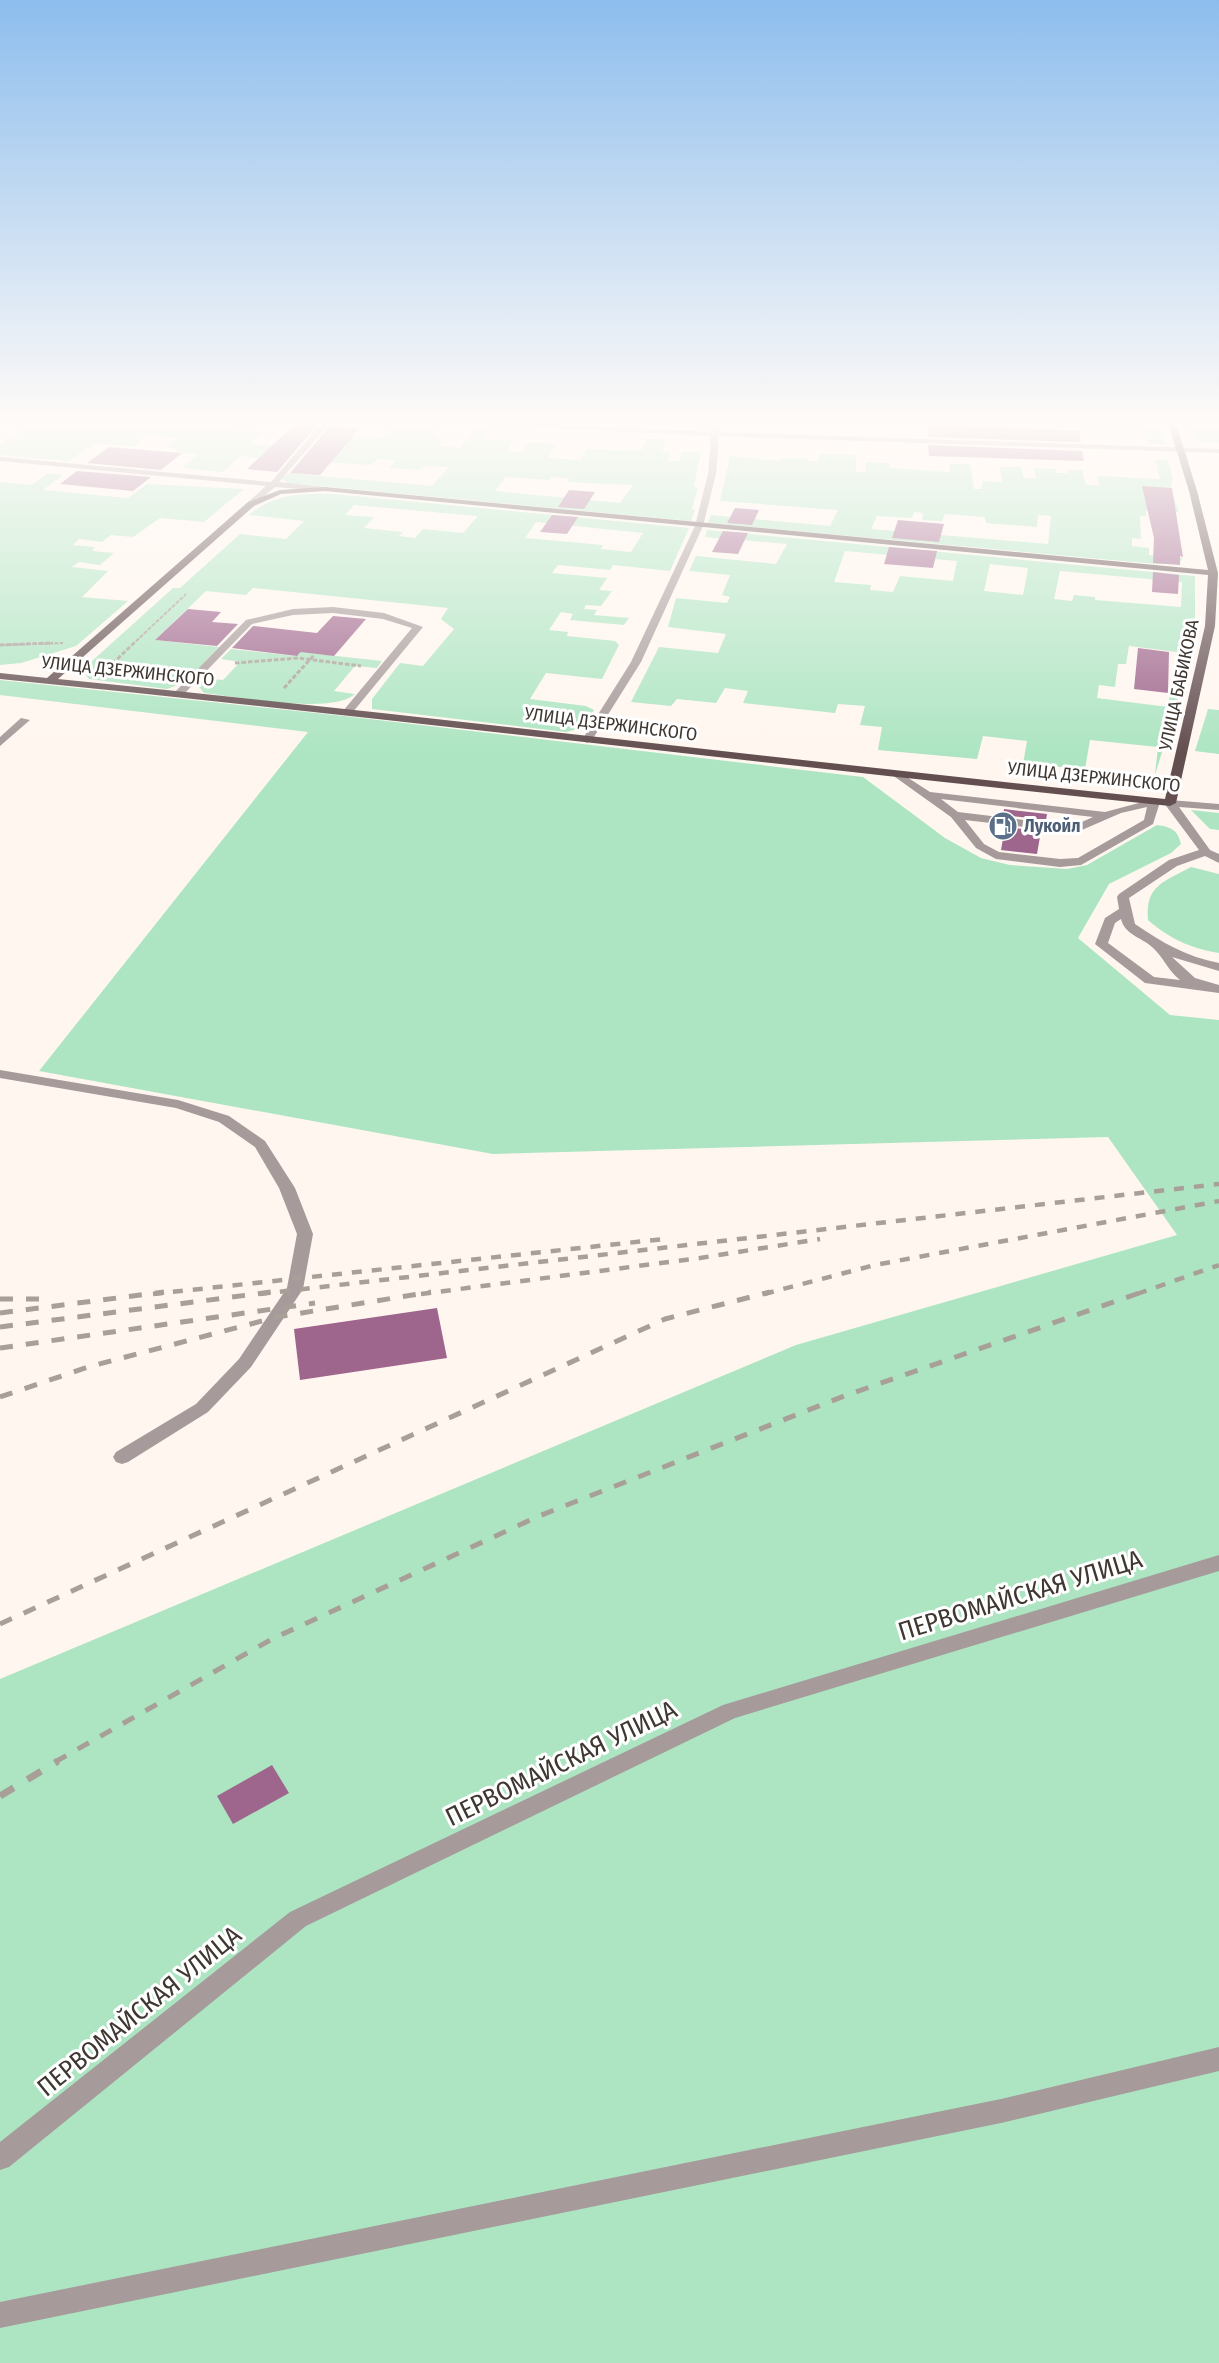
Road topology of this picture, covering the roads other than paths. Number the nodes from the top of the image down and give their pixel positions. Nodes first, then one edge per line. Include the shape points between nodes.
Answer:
1 (218, 533) edge
2 (696, 533) edge
3 (777, 533) edge
4 (1205, 533) edge
5 (1216, 574) edge
6 (0, 676) edge
7 (49, 681) junction
8 (178, 694) junction
9 (348, 711) junction
10 (25, 720) dead end
11 (587, 740) junction
12 (0, 743) edge
13 (899, 776) junction
14 (928, 794) junction
15 (1154, 802) junction
16 (1170, 803) junction
17 (941, 804) junction
18 (1219, 807) edge
19 (955, 815) junction
20 (1105, 815) junction
21 (1090, 823) junction
22 (1206, 852) junction
23 (1219, 859) edge
24 (1125, 911) junction
25 (1158, 946) junction
26 (1219, 967) edge
27 (1197, 986) junction
28 (1219, 989) edge
29 (0, 1074) edge
30 (122, 1457) dead end
31 (1219, 1563) edge
32 (1219, 2060) edge
33 (0, 2157) edge
34 (0, 2315) edge

1 - 7 main road
2 - 11 street via 636,662
3 - 5 main road
4 - 5 main road, УЛИЦА БАБИКОВА
5 - 16 main road, УЛИЦА БАБИКОВА via 1210,626
6 - 7 main road, УЛИЦА ДЗЕРЖИНСКОГО
7 - 8 main road, УЛИЦА ДЗЕРЖИНСКОГО
8 - 9 main road, УЛИЦА ДЗЕРЖИНСКОГО
8 - 9 street via 249,622 293,612 333,610 384,616 418,627
9 - 11 main road, УЛИЦА ДЗЕРЖИНСКОГО
10 - 12 street
11 - 13 main road, УЛИЦА ДЗЕРЖИНСКОГО
13 - 14 street
13 - 15 main road, УЛИЦА ДЗЕРЖИНСКОГО
14 - 17 street
14 - 20 street
15 - 16 main road, УЛИЦА ДЗЕРЖИНСКОГО
15 - 19 street via 1149,822 1082,861 1060,863 996,855 980,846
15 - 20 street
16 - 18 street, УЛИЦА ДЗЕРЖИНСКОГО
16 - 22 street
17 - 19 street
17 - 21 street
19 - 21 street via 1075,830
20 - 21 street
22 - 23 street
22 - 24 street via 1173,863 1123,897
24 - 25 street via 1129,926
24 - 27 street via 1109,921 1101,944 1150,980
25 - 26 street via 1195,964
25 - 27 street via 1170,966
27 - 28 street
29 - 30 street via 177,1104 224,1119 260,1144 287,1188 304,1234 295,1289 245,1363 202,1407
31 - 33 street, ПЕРВОМАЙСКАЯ УЛИЦА via 730,1711 298,1919
32 - 34 street via 1001,2111

